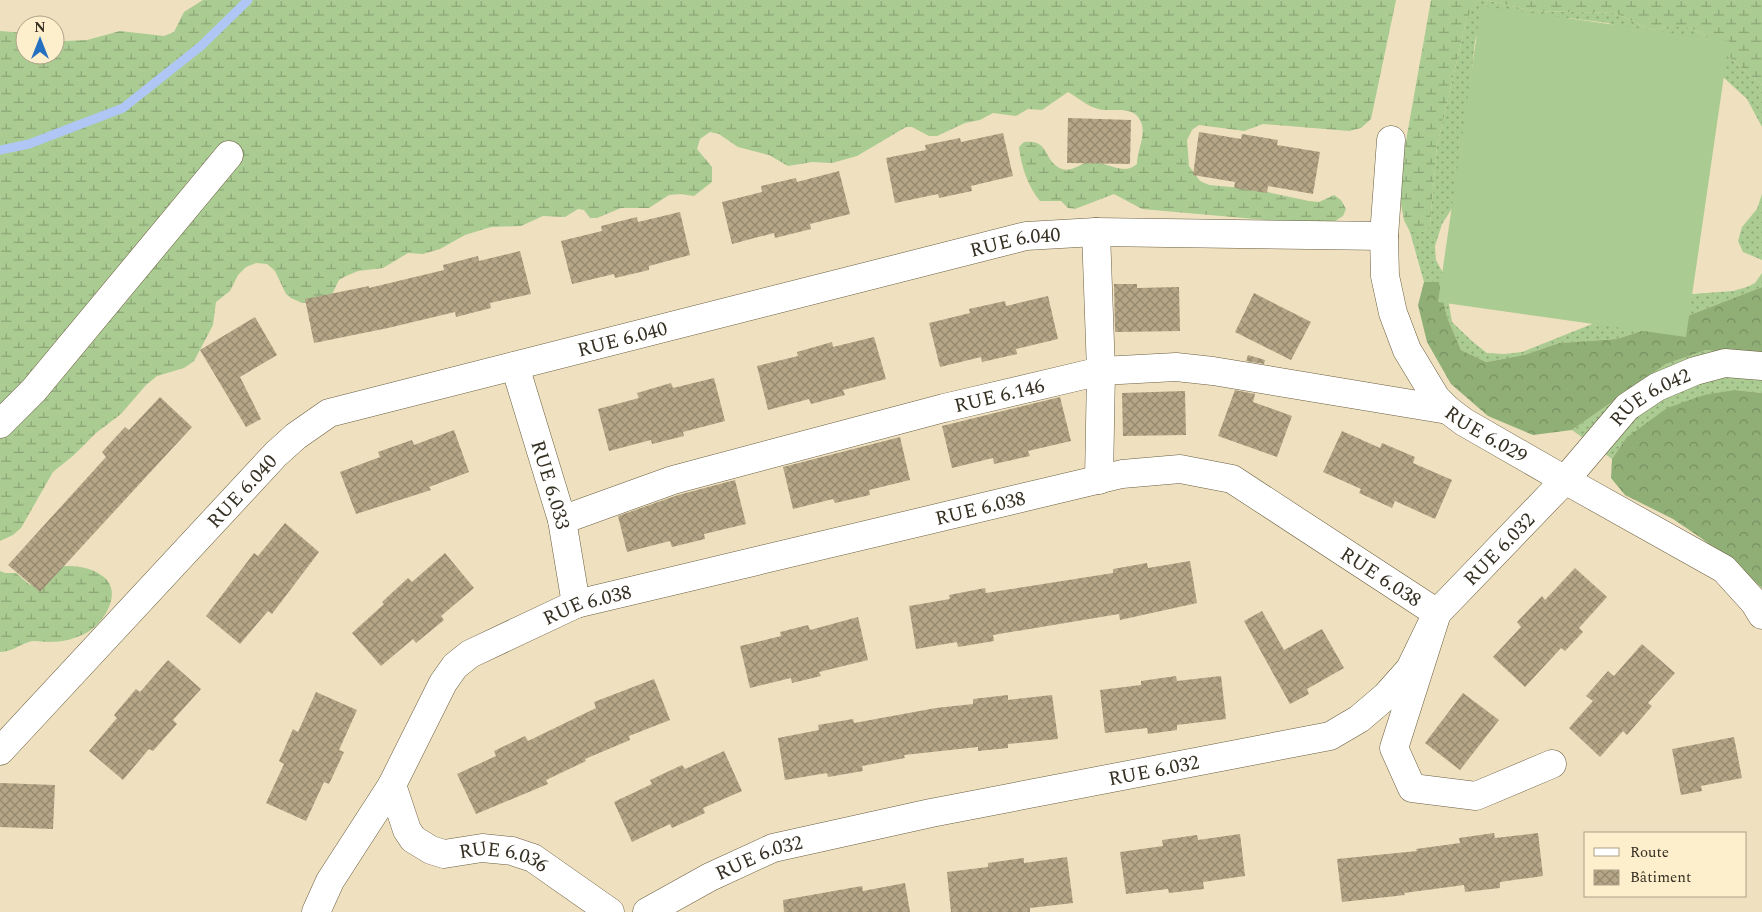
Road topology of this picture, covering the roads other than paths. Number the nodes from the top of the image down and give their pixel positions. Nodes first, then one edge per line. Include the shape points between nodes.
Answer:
1 (1391, 140) dead end
2 (229, 155) dead end
3 (1096, 232) junction
4 (1384, 236) junction
5 (516, 366) junction
6 (1762, 366) edge
7 (1101, 371) junction
8 (1448, 410) junction
9 (0, 424) edge
10 (1098, 480) junction
11 (1565, 480) junction
12 (562, 520) junction
13 (576, 604) junction
14 (1437, 613) junction
15 (1762, 615) edge
16 (0, 751) edge
17 (1552, 764) dead end
18 (392, 785) junction
19 (316, 912) edge
20 (610, 912) edge
21 (647, 912) edge

1 - 4 street, RUE 6.029
2 - 9 street via 34,390
3 - 4 street, RUE 6.040
3 - 5 street, RUE 6.040 via 1026,236
3 - 7 street
4 - 8 street, RUE 6.029 via 1385,276 1403,341 1436,398
5 - 12 street, RUE 6.033
5 - 16 street, RUE 6.040 via 329,413 296,436
6 - 11 street, RUE 6.042 via 1726,363 1695,371 1657,387 1627,407
7 - 8 street, RUE 6.146 via 1176,367 1213,371
7 - 10 street
7 - 12 street, RUE 6.146 via 944,408 673,480
8 - 11 street, RUE 6.029
10 - 13 street, RUE 6.038
10 - 14 street, RUE 6.038 via 1122,474 1180,469 1232,479
11 - 14 street, RUE 6.032
11 - 15 street, RUE 6.029 via 1724,569
12 - 13 street, RUE 6.033
13 - 18 street, RUE 6.038 via 470,654 455,666 443,683
14 - 17 street, RUE 6.038 via 1394,748 1412,788 1476,796
14 - 21 street, RUE 6.032 via 1410,669 1359,719 1330,736 931,813 773,848 710,877
18 - 19 street, RUE 6.038 via 330,881
18 - 20 street, RUE 6.036 via 406,830 413,839 431,850 444,854 482,848 512,851 533,858

